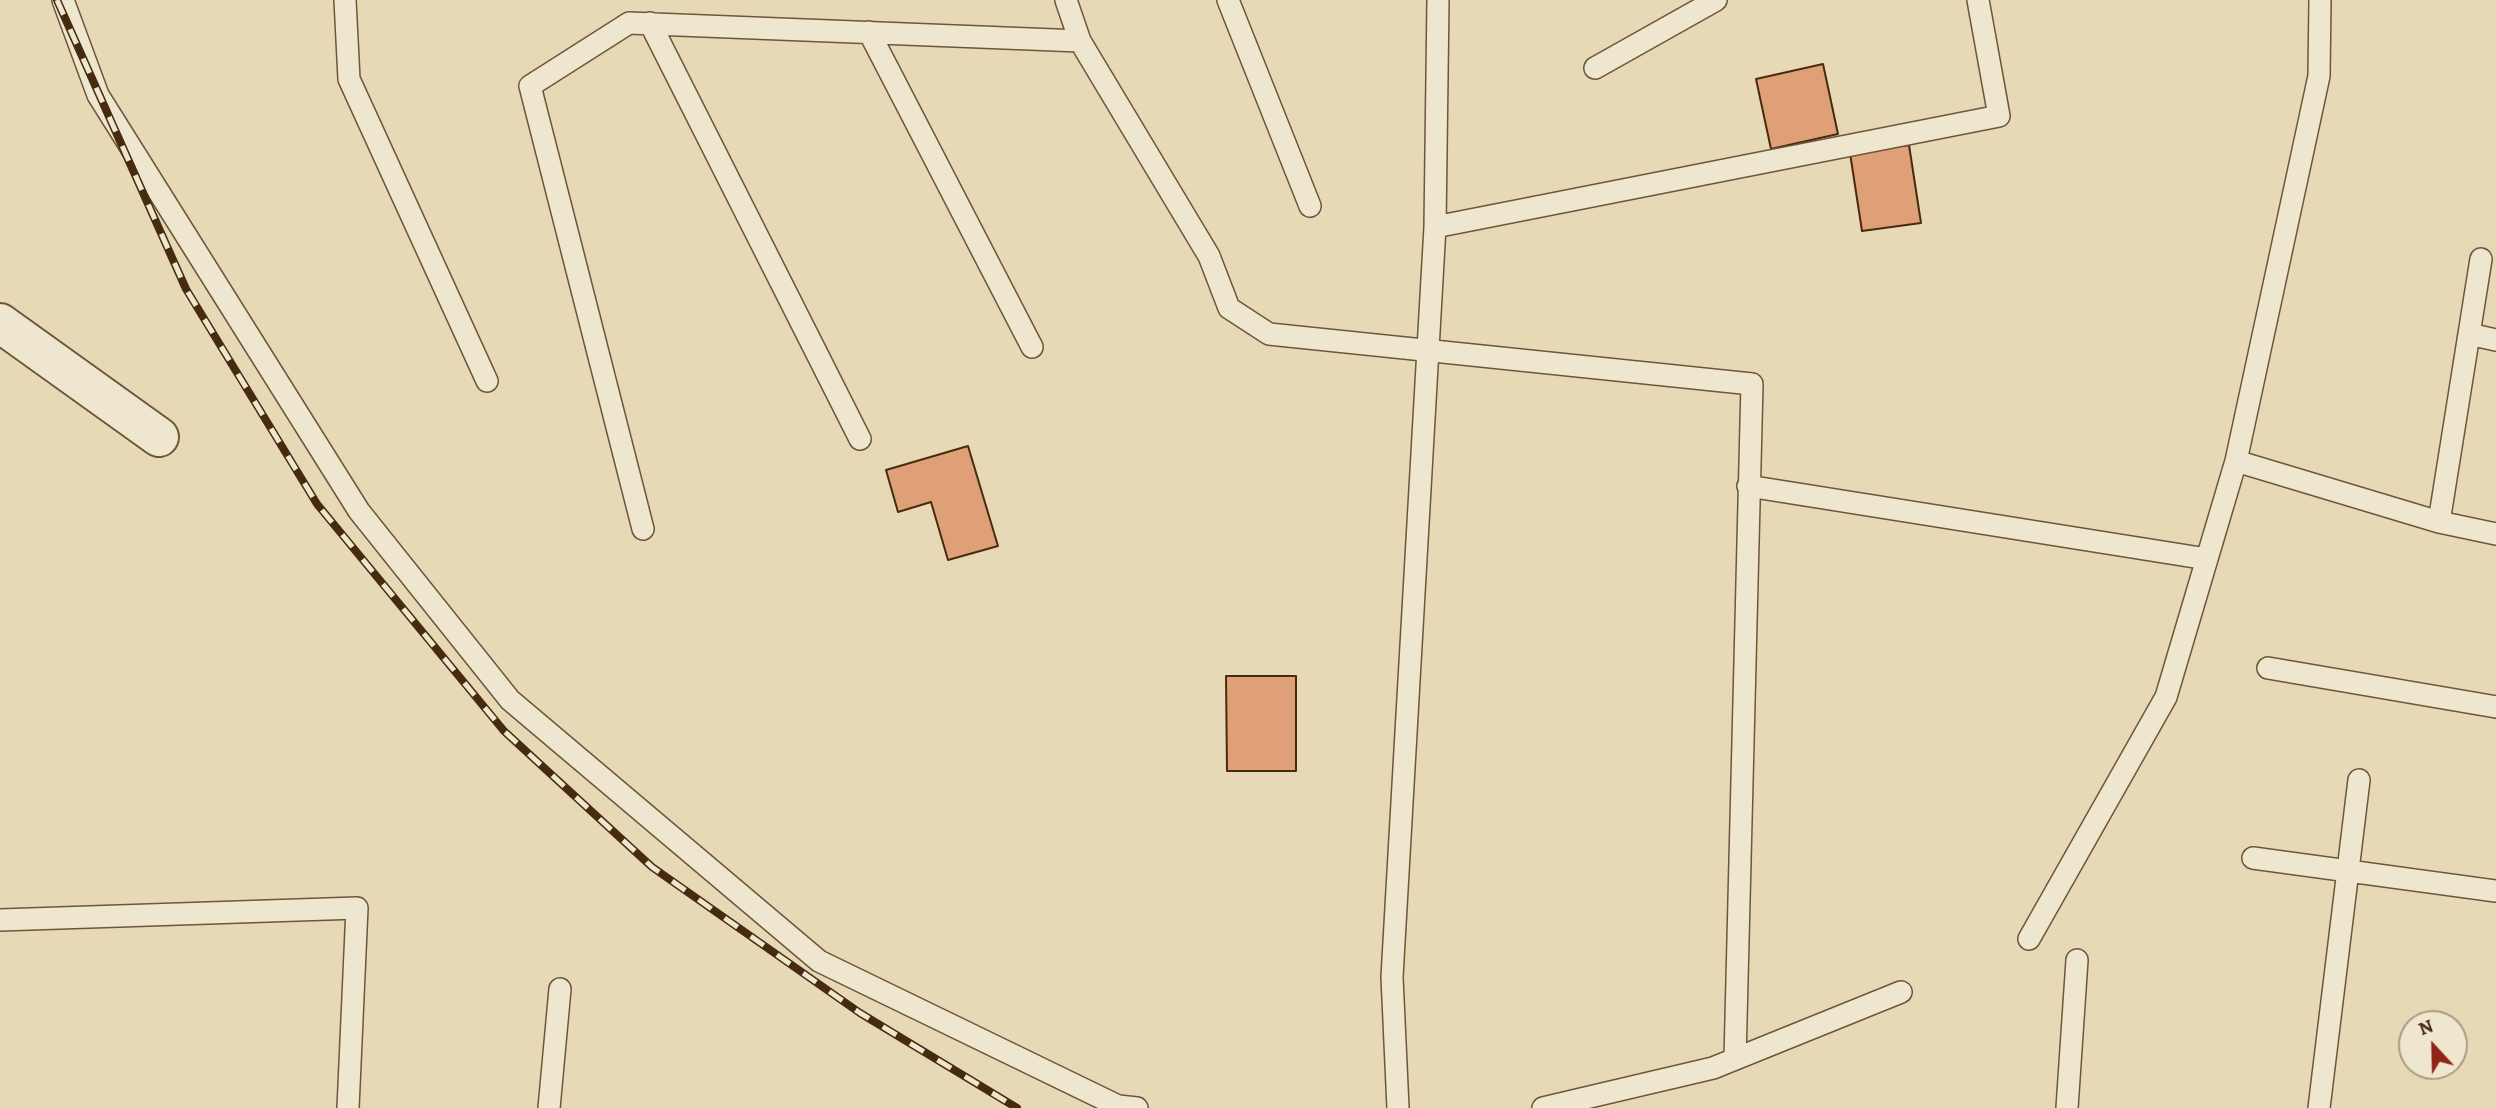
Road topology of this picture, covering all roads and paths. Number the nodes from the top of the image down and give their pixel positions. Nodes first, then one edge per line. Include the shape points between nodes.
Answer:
1 (63, 0) edge
2 (345, 0) edge
3 (1066, 0) edge
4 (1228, 0) edge
5 (1438, 0) edge
6 (1716, 0) edge
7 (1978, 0) edge
8 (2320, 0) edge
9 (650, 23) junction
10 (869, 32) junction
11 (1080, 41) junction
12 (1595, 68) dead end
13 (1310, 206) dead end
14 (1435, 226) junction
15 (2481, 259) dead end
16 (0, 323) edge
17 (2469, 334) junction
18 (2496, 340) edge
19 (1032, 347) dead end
20 (1428, 349) junction
21 (487, 381) dead end
22 (159, 437) dead end
23 (860, 439) dead end
24 (2236, 461) junction
25 (1748, 486) junction
26 (2439, 522) junction
27 (643, 529) dead end
28 (2496, 534) edge
29 (2207, 559) junction
30 (2268, 668) dead end
31 (2496, 707) edge
32 (2359, 780) dead end
33 (2253, 858) dead end
34 (2348, 871) junction
35 (2496, 891) edge
36 (0, 920) edge
37 (2029, 939) dead end
38 (2077, 960) dead end
39 (560, 989) dead end
40 (1901, 992) dead end
41 (1735, 1059) junction
42 (348, 1108) edge
43 (549, 1108) edge
44 (1137, 1108) edge
45 (1398, 1108) edge
46 (1543, 1108) edge
47 (2067, 1108) edge
48 (2319, 1108) edge

1 - 44 lane via 98,95 359,511 510,700 819,961 1118,1106
2 - 21 lane via 349,79
3 - 11 lane
4 - 13 lane
5 - 14 lane
6 - 12 lane
7 - 14 lane via 1999,116
8 - 24 lane via 2319,76
9 - 10 lane
9 - 23 lane
9 - 27 lane via 629,23 530,86
10 - 11 lane
10 - 19 lane
11 - 20 lane via 1209,256 1229,308 1269,334
14 - 20 lane
15 - 17 lane
16 - 22 street
17 - 18 lane
17 - 26 lane
20 - 25 lane via 1752,384
20 - 45 lane via 1392,977
24 - 26 lane
24 - 29 lane
25 - 29 lane
25 - 41 lane
26 - 28 lane
29 - 37 lane via 2166,697
30 - 31 lane
32 - 34 lane
33 - 34 lane
34 - 35 lane
34 - 48 lane
36 - 42 lane via 357,908
38 - 47 lane
39 - 43 lane
40 - 41 lane
41 - 46 lane

